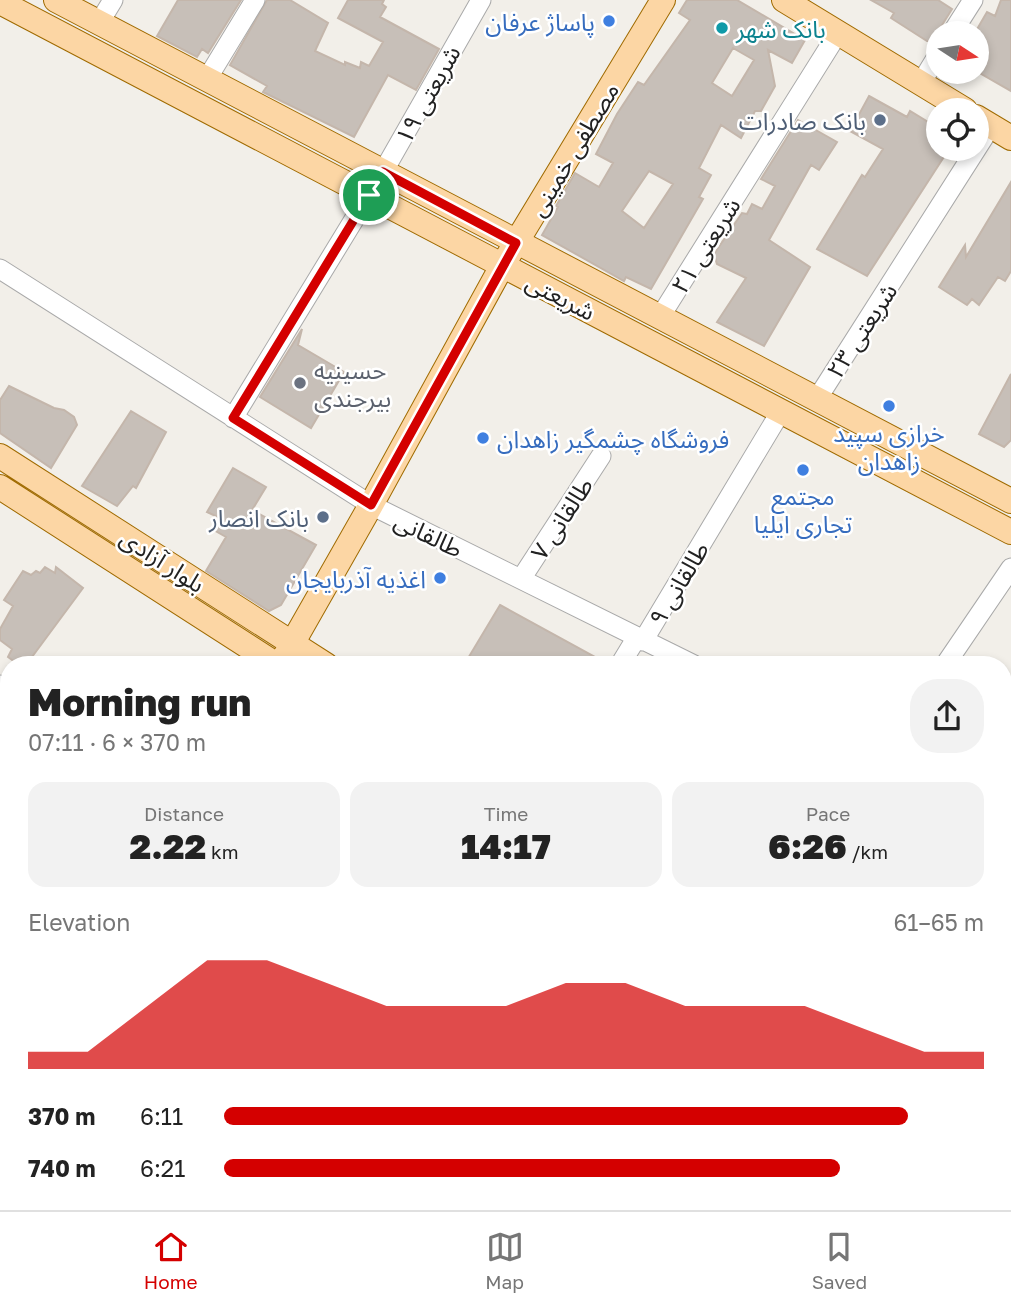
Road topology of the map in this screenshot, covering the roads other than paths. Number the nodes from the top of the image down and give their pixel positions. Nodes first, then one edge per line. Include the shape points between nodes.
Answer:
1 (56, 0) edge
2 (113, 0) edge
3 (255, 0) edge
4 (663, 0) edge
5 (784, 0) edge
6 (973, 0) edge
7 (4, 5) edge
8 (476, 8) edge
9 (960, 21) edge
10 (99, 23) junction
11 (838, 33) junction
12 (926, 74) edge
13 (207, 79) junction
14 (920, 83) junction
15 (945, 98) edge
16 (993, 127) edge
17 (383, 172) junction
18 (369, 195) junction
19 (516, 243) junction
20 (502, 266) junction
21 (0, 269) edge
22 (660, 317) junction
23 (817, 399) junction
24 (781, 411) junction
25 (233, 418) junction
26 (0, 456) edge
27 (601, 456) dead end
28 (0, 487) edge
29 (1011, 501) edge
30 (371, 505) junction
31 (1011, 532) edge
32 (1011, 568) edge
33 (521, 579) junction
34 (640, 639) junction
35 (292, 643) junction
36 (264, 656) edge
37 (284, 656) edge
38 (312, 656) edge
39 (627, 656) edge
40 (675, 656) edge
41 (950, 656) edge

1 - 10 main road, شریعتی
2 - 10 street
3 - 13 street
4 - 19 main road, مصطفی خمینی
5 - 11 main road
6 - 9 street
7 - 18 main road, شریعتی
8 - 17 street, شریعتی ۱۹
10 - 13 main road, شریعتی
11 - 14 main road
11 - 22 street, شریعتی ۲۱
12 - 14 street
13 - 17 main road, شریعتی
14 - 15 main road
16 - 23 street, شریعتی ۲۳
17 - 18 street, شریعتی ۱۹
17 - 19 main road, شریعتی
18 - 20 main road, شریعتی
18 - 25 street, شریعتی ۱۹
19 - 20 main road, مصطفی خمینی
19 - 22 main road, شریعتی
20 - 24 main road, شریعتی
20 - 30 main road, مصطفی خمینی
21 - 25 street, طالقانی
22 - 23 main road, شریعتی
23 - 29 main road, شریعتی
24 - 31 main road, شریعتی
24 - 34 street, طالقانی ۹
25 - 30 street, طالقانی
26 - 35 main road, بلوار آزادی
27 - 33 street, طالقانی ۷
28 - 36 main road, بلوار آزادی
30 - 33 street, طالقانی
30 - 35 main road, مصطفی خمینی
32 - 41 street
33 - 34 street, طالقانی
34 - 39 street, طالقانی ۹
34 - 40 street, طالقانی
35 - 37 main road, مصطفی خمینی
35 - 38 main road, بلوار آزادی

